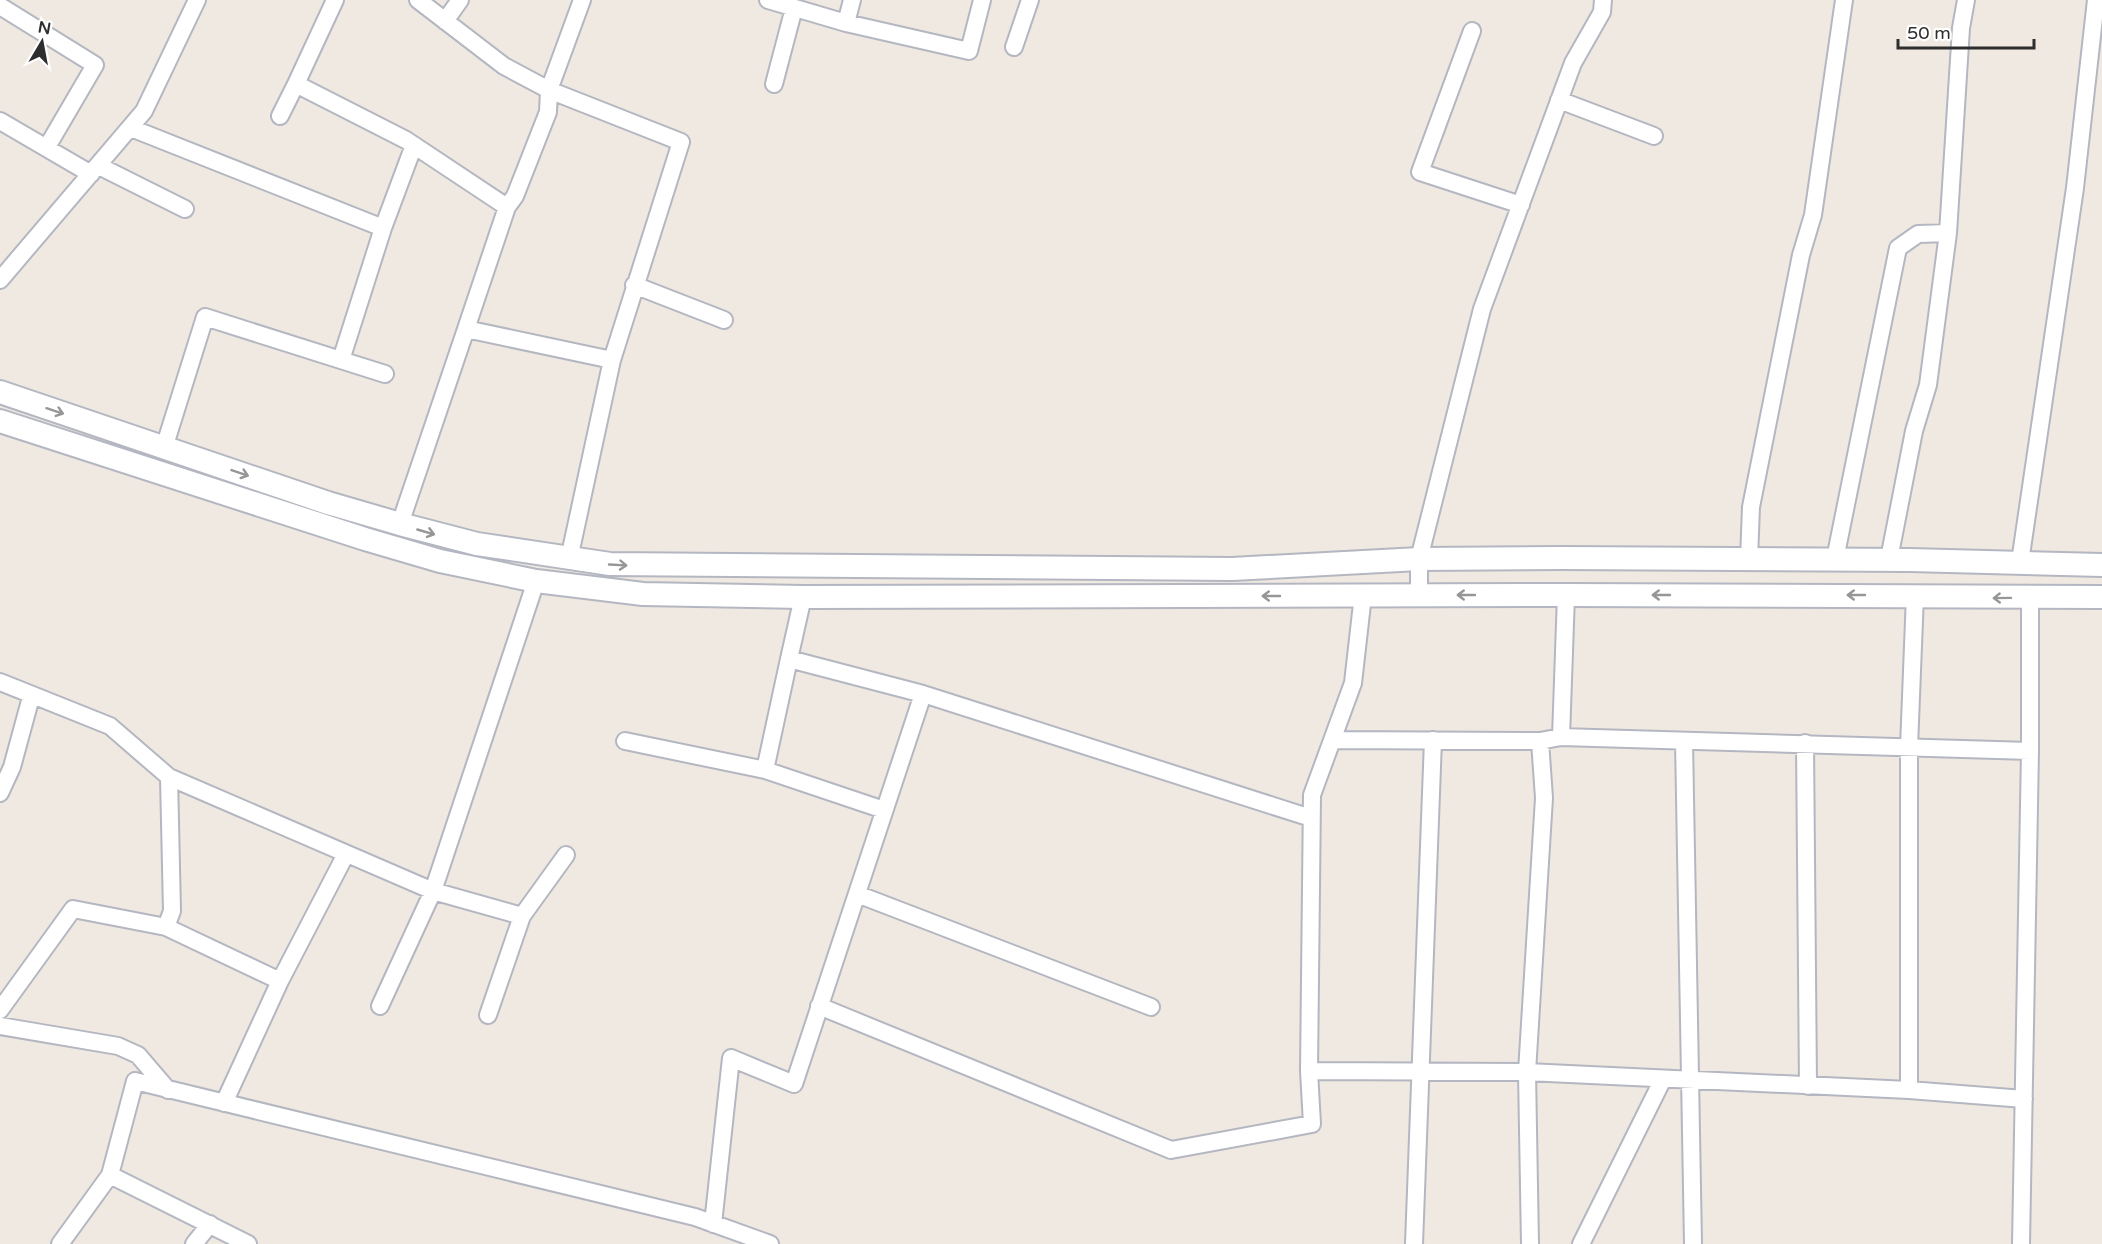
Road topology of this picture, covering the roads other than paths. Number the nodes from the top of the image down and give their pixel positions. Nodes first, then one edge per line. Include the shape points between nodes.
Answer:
1 (197, 0) edge
2 (335, 0) edge
3 (418, 0) edge
4 (460, 0) edge
5 (582, 0) edge
6 (768, 0) edge
7 (852, 0) edge
8 (982, 0) edge
9 (1030, 0) edge
10 (1603, 0) edge
11 (1844, 0) edge
12 (1966, 0) edge
13 (2096, 0) edge
14 (0, 6) edge
15 (794, 8) junction
16 (445, 21) junction
17 (846, 23) junction
18 (1472, 31) dead end
19 (1014, 47) dead end
20 (296, 84) junction
21 (774, 84) dead end
22 (549, 90) junction
23 (1559, 100) junction
24 (280, 116) dead end
25 (0, 121) edge
26 (131, 128) junction
27 (1654, 136) dead end
28 (414, 145) junction
29 (47, 147) junction
30 (95, 170) junction
31 (1521, 205) junction
32 (507, 207) junction
33 (185, 209) dead end
34 (383, 228) junction
35 (1948, 233) junction
36 (0, 280) edge
37 (634, 285) junction
38 (724, 320) dead end
39 (466, 329) junction
40 (341, 360) junction
41 (612, 360) junction
42 (385, 374) dead end
43 (0, 392) edge
44 (0, 421) edge
45 (164, 448) junction
46 (400, 524) junction
47 (569, 559) junction
48 (1419, 559) junction
49 (1749, 559) junction
50 (1835, 559) junction
51 (1889, 559) junction
52 (2020, 562) junction
53 (2102, 565) edge
54 (536, 581) junction
55 (1363, 595) junction
56 (1419, 595) junction
57 (1566, 595) junction
58 (1915, 595) junction
59 (803, 597) junction
60 (2102, 597) edge
61 (2030, 598) junction
62 (789, 659) junction
63 (0, 682) edge
64 (923, 694) junction
65 (31, 697) junction
66 (1561, 737) junction
67 (1332, 740) junction
68 (1434, 740) junction
69 (625, 741) dead end
70 (1539, 741) junction
71 (1684, 741) junction
72 (1805, 742) junction
73 (1909, 747) junction
74 (2030, 751) junction
75 (765, 770) junction
76 (169, 777) junction
77 (0, 793) edge
78 (884, 810) junction
79 (1311, 818) junction
80 (346, 854) junction
81 (566, 855) dead end
82 (433, 891) junction
83 (857, 894) junction
84 (522, 916) junction
85 (166, 927) junction
86 (280, 981) junction
87 (380, 1006) dead end
88 (819, 1006) junction
89 (1151, 1007) dead end
90 (0, 1010) edge
91 (488, 1015) dead end
92 (0, 1026) edge
93 (1309, 1071) junction
94 (1419, 1071) junction
95 (1527, 1072) junction
96 (1663, 1079) junction
97 (1690, 1081) junction
98 (1808, 1086) junction
99 (168, 1090) junction
100 (1909, 1090) junction
101 (2024, 1099) junction
102 (224, 1104) junction
103 (110, 1175) junction
104 (210, 1224) junction
105 (713, 1224) junction
106 (60, 1244) edge
107 (194, 1244) edge
108 (249, 1244) edge
109 (770, 1244) edge
110 (1414, 1244) edge
111 (1530, 1244) edge
112 (1581, 1244) edge
113 (1693, 1244) edge
114 (2021, 1244) edge

1 - 26 street via 152,97
2 - 20 street
3 - 16 street
4 - 16 street
5 - 22 street
6 - 15 street
7 - 17 street
8 - 17 street via 969,51
9 - 19 street
10 - 23 street via 1602,12 1573,63
11 - 49 street via 1813,215 1801,255 1751,507
12 - 35 street
13 - 52 street via 2075,188
14 - 29 street via 95,65
15 - 17 street
15 - 21 street
16 - 22 street via 504,66
18 - 31 street via 1420,172
20 - 24 street
20 - 28 street
22 - 32 street via 548,112
22 - 37 street via 681,142
23 - 27 street
23 - 31 street
25 - 29 street
26 - 30 street
26 - 34 street
28 - 32 street
28 - 34 street
29 - 30 street
30 - 33 street
30 - 36 street
31 - 48 street via 1482,309
32 - 39 street
34 - 40 street
35 - 50 street via 1918,234 1898,248
35 - 51 street via 1928,385 1914,431
37 - 38 street
37 - 41 street
39 - 41 street
39 - 46 street
40 - 42 street
40 - 45 street via 205,317
41 - 47 street
43 -> 45 street
44 - 54 street via 365,539 440,561
45 -> 46 street
46 -> 47 street via 477,544
47 -> 48 street via 610,564 734,567 1232,569
48 - 49 street
48 - 56 street
49 - 50 street
50 - 51 street
51 - 52 street
52 - 53 street
54 - 59 street via 643,594
54 - 82 street
55 - 56 street
55 -> 59 street
55 - 67 street via 1353,683
57 -> 56 street
58 -> 57 street
57 - 66 street
61 -> 58 street
58 - 73 street
59 - 62 street
60 - 61 street
61 - 74 street
62 - 64 street
62 - 75 street
63 - 65 street
64 - 78 street
64 - 79 street
65 - 76 street via 110,726
65 - 77 street via 12,766
66 - 70 street
66 - 71 street
67 - 68 street
67 - 79 street via 1312,795
68 - 70 street
68 - 94 street
69 - 75 street
70 - 95 street via 1545,798
71 - 72 street
71 - 97 street
72 - 73 street
72 - 98 street
73 - 74 street
73 - 100 street
74 - 101 street
75 - 78 street
76 - 80 street
76 - 85 street via 172,911
78 - 83 street
79 - 93 street
80 - 82 street
80 - 86 street
81 - 84 street
82 - 84 street
82 - 87 street
83 - 88 street
83 - 89 street
84 - 91 street
85 - 86 street
85 - 90 street via 73,909
86 - 102 street
88 - 93 street via 1171,1150 1312,1124
88 - 105 street via 794,1084 731,1058
92 - 99 street via 118,1046 138,1055
93 - 94 street
94 - 95 street
94 - 110 street
95 - 96 street
95 - 111 street
96 - 97 street
96 - 112 street
97 - 98 street
97 - 113 street
98 - 100 street
99 - 102 street
99 - 103 street via 135,1081
100 - 101 street
101 - 114 street
102 - 105 street
103 - 104 street
103 - 106 street
104 - 107 street
104 - 108 street
105 - 109 street

